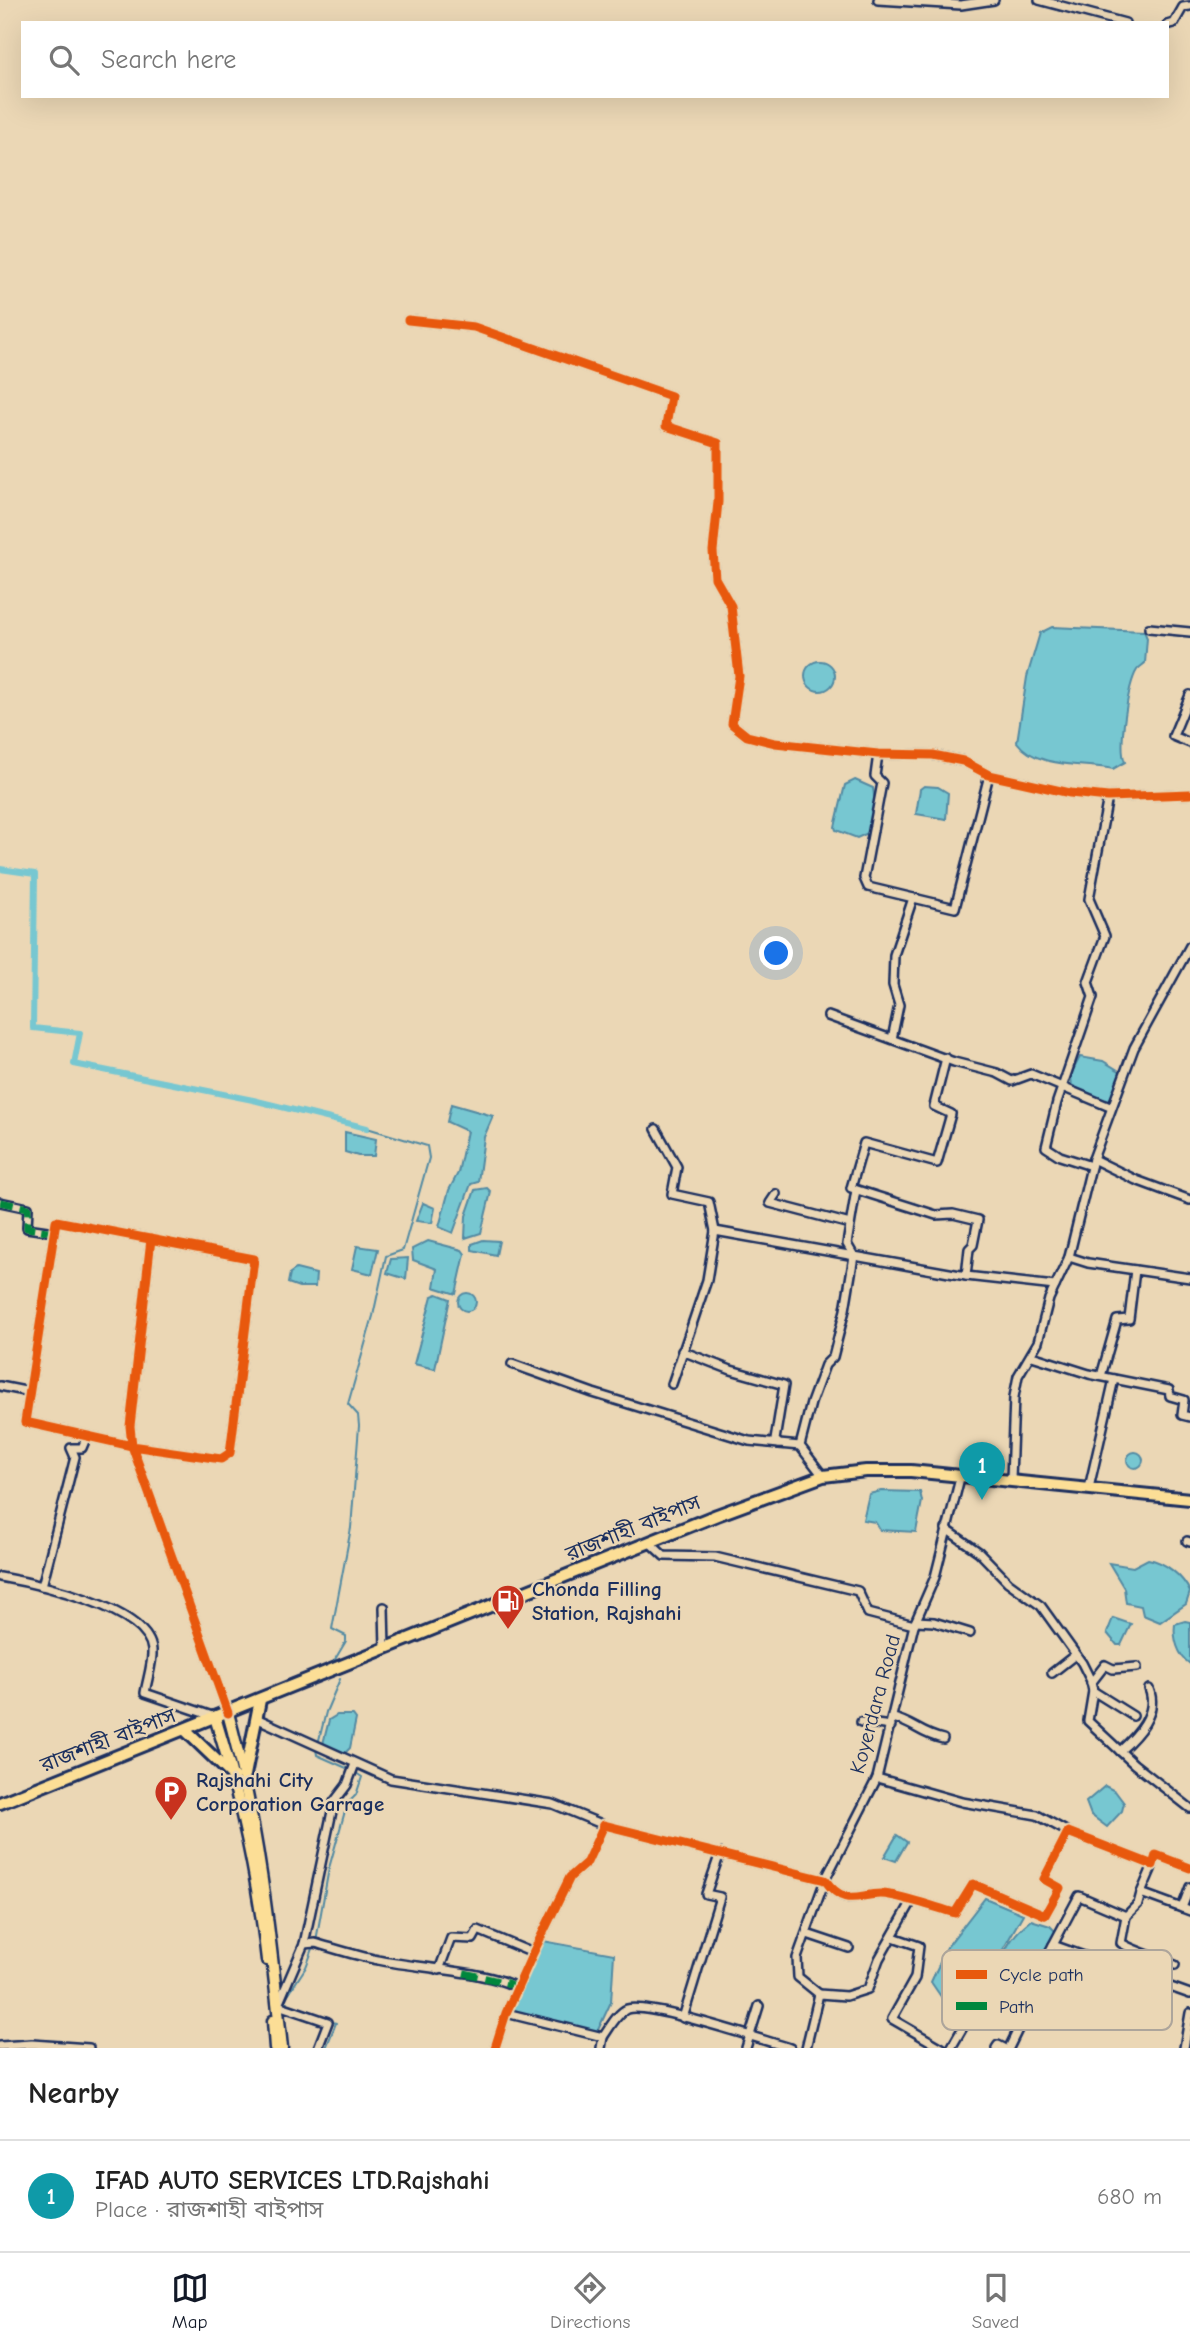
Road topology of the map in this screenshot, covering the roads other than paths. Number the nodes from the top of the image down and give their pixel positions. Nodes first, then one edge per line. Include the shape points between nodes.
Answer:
1 (878, 0) edge
2 (994, 0) edge
3 (1039, 0) edge
4 (1190, 6) edge
5 (1118, 21) edge
6 (1169, 24) edge
7 (408, 320) dead end
8 (1149, 628) dead end
9 (1190, 632) edge
10 (1190, 695) edge
11 (1190, 743) edge
12 (878, 754) junction
13 (989, 775) junction
14 (1190, 794) edge
15 (1108, 797) junction
16 (913, 898) junction
17 (1190, 946) edge
18 (828, 1016) dead end
19 (892, 1039) junction
20 (946, 1058) junction
21 (1063, 1090) junction
22 (1110, 1107) junction
23 (656, 1129) dead end
24 (1092, 1163) junction
25 (856, 1190) junction
26 (776, 1194) dead end
27 (1190, 1200) edge
28 (0, 1202) edge
29 (850, 1224) junction
30 (715, 1231) junction
31 (54, 1232) junction
32 (151, 1239) junction
33 (854, 1256) junction
34 (1069, 1257) junction
35 (1135, 1270) junction
36 (965, 1276) junction
37 (1190, 1278) edge
38 (1055, 1286) junction
39 (682, 1351) junction
40 (1032, 1356) junction
41 (512, 1364) dead end
42 (1101, 1377) junction
43 (1114, 1379) junction
44 (672, 1384) dead end
45 (0, 1386) edge
46 (30, 1392) junction
47 (1190, 1417) edge
48 (87, 1436) junction
49 (779, 1444) junction
50 (132, 1446) junction
51 (800, 1447) junction
52 (961, 1474) junction
53 (823, 1476) junction
54 (1011, 1479) junction
55 (1090, 1488) junction
56 (1190, 1499) edge
57 (946, 1529) junction
58 (649, 1542) junction
59 (0, 1577) edge
60 (42, 1586) junction
61 (384, 1607) dead end
62 (915, 1623) junction
63 (970, 1633) dead end
64 (385, 1650) junction
65 (1075, 1655) junction
66 (1137, 1667) dead end
67 (1052, 1673) dead end
68 (1092, 1687) junction
69 (1149, 1689) dead end
70 (260, 1700) junction
71 (228, 1713) junction
72 (1133, 1716) dead end
73 (215, 1717) junction
74 (256, 1718) junction
75 (861, 1722) dead end
76 (892, 1722) junction
77 (185, 1730) junction
78 (943, 1739) dead end
79 (1120, 1751) junction
80 (355, 1764) junction
81 (239, 1776) junction
82 (877, 1778) junction
83 (0, 1802) edge
84 (1190, 1808) edge
85 (604, 1825) junction
86 (1068, 1832) junction
87 (720, 1853) junction
88 (1153, 1865) junction
89 (1190, 1868) edge
90 (825, 1880) junction
91 (1190, 1887) edge
92 (1141, 1893) junction
93 (912, 1901) junction
94 (1186, 1910) edge
95 (1126, 1916) junction
96 (807, 1934) junction
97 (893, 1937) junction
98 (304, 1944) junction
99 (1053, 1945) junction
100 (849, 1948) dead end
101 (1050, 1950) edge
102 (1067, 1950) edge
103 (1132, 1950) edge
104 (533, 1954) junction
105 (1172, 1964) edge
106 (1175, 1965) dead end
107 (439, 1970) junction
108 (517, 1988) junction
109 (1172, 1988) edge
110 (819, 1994) junction
111 (1190, 1994) edge
112 (278, 2005) junction
113 (759, 2007) dead end
114 (506, 2013) junction
115 (1190, 2013) edge
116 (683, 2018) junction
117 (961, 2030) edge
118 (1018, 2030) edge
119 (750, 2036) junction
120 (603, 2037) junction
121 (0, 2046) edge
122 (89, 2048) edge
123 (275, 2048) edge
124 (282, 2048) edge
125 (318, 2048) edge
126 (495, 2048) edge
127 (601, 2048) edge
128 (746, 2048) edge
129 (790, 2048) edge
130 (806, 2048) edge
131 (942, 2048) edge
132 (951, 2048) edge
133 (996, 2048) edge
134 (1004, 2048) edge
135 (1009, 2048) edge
136 (1184, 2048) edge

1 - 2 street via 961,5
3 - 5 street
4 - 6 street via 1183,7
7 - 12 street via 474,327 671,396 666,426 718,443 713,551 715,578 731,606 739,676 732,724 747,736 775,743
8 - 9 street
10 - 11 street via 1173,736
12 - 13 street via 933,755 963,761
12 - 16 street via 875,776 882,783 864,878 868,887
13 - 15 street
13 - 16 street via 955,908
14 - 15 street
15 - 21 street via 1089,899 1105,936 1088,982 1093,998
16 - 19 street via 894,955 892,985 899,1005
17 - 22 street via 1134,1048
18 - 19 street
19 - 20 street
20 - 21 street via 1012,1081 1031,1074
20 - 25 street via 934,1106 951,1114 937,1163 864,1143 851,1188
21 - 22 street
21 - 24 street via 1046,1147 1060,1156
22 - 24 street
23 - 30 street via 677,1167 672,1194 709,1202
24 - 27 street
24 - 34 street
25 - 29 street
25 - 36 street via 936,1214 978,1220
26 - 29 street via 770,1203
28 - 31 street via 28,1208 27,1228
29 - 33 street via 847,1244
30 - 33 street
30 - 39 street via 707,1280
31 - 32 street via 56,1222
31 - 46 street
32 - 50 street via 130,1426
32 - 50 street via 254,1259 230,1453 221,1459
33 - 36 street
33 - 51 street via 834,1357 825,1365
34 - 35 street
34 - 38 street
35 - 37 street
35 - 42 street via 1129,1319 1117,1320
36 - 38 street
38 - 40 street
39 - 44 street
39 - 49 street via 784,1385 775,1440
40 - 42 street
40 - 54 street via 1018,1377 1014,1397
41 - 49 street via 593,1394 749,1441
42 - 43 street
43 - 47 street via 1169,1390 1170,1396 1184,1400 1182,1415
43 - 55 street
45 - 46 street
46 - 48 street via 25,1422
48 - 50 street
48 - 60 street via 82,1448 71,1448 75,1457
49 - 51 street
50 - 71 street
51 - 53 street
52 - 53 highway, রাজশাহী বাইপাস via 866,1471
52 - 54 highway, রাজশাহী বাইপাস
52 - 57 street, Koyerdara Road
53 - 58 highway, রাজশাহী বাইপাস
54 - 55 highway, রাজশাহী বাইপাস
55 - 56 highway, রাজশাহী বাইপাস
57 - 62 street, Koyerdara Road via 935,1577
57 - 65 street via 1041,1605
58 - 62 street via 663,1556 715,1557 858,1591 868,1613
58 - 64 highway, রাজশাহী বাইপাস
59 - 60 street
60 - 73 street via 106,1605 144,1633 152,1649 145,1693
61 - 64 street
62 - 63 street via 934,1622
62 - 76 street, Koyerdara Road
64 - 70 highway, রাজশাহী বাইপাস
65 - 67 street
65 - 68 street
66 - 68 street via 1105,1665
68 - 72 street
68 - 79 street via 1088,1721
69 - 79 street via 1153,1698 1149,1715 1135,1738
70 - 71 highway, রাজশাহী বাইপাস
70 - 74 highway
71 - 73 highway, রাজশাহী বাইপাস
71 - 81 main road
73 - 77 highway, রাজশাহী বাইপাস
73 - 81 main road
74 - 80 street
74 - 81 highway
75 - 76 street
76 - 78 street via 909,1722 923,1735
76 - 82 street, Koyerdara Road
77 - 81 highway
77 - 83 highway, রাজশাহী বাইপাস
79 - 84 street
80 - 85 street via 391,1779 553,1804
80 - 98 street via 334,1802
81 - 112 main road via 263,1873
81 - 123 main road via 264,1937
82 - 86 street via 961,1802 1037,1815
82 - 90 street, Koyerdara Road
85 - 87 street
85 - 104 street via 587,1862 570,1877
86 - 88 street
86 - 93 street via 1044,1880 1060,1888 1045,1915 973,1884 956,1913
87 - 90 street
87 - 116 street via 706,1894 720,1897
88 - 89 street via 1156,1855
88 - 92 street
90 - 93 street via 834,1893 855,1899 887,1894
90 - 96 street, Koyerdara Road
91 - 94 street
92 - 94 street
92 - 95 street
93 - 97 street
95 - 99 street via 1079,1896
95 - 103 street via 1121,1944
96 - 100 street
96 - 110 street, Koyerdara Road via 796,1969 798,1977
97 - 110 street via 868,1989 846,1996
97 - 131 street via 919,1946 915,1978 892,2019
98 - 107 street
98 - 112 street
99 - 101 street
99 - 102 street
104 - 107 street via 478,1930 473,1939 451,1938
104 - 108 street
105 - 106 street
107 - 108 street
108 - 114 street
109 - 111 street
110 - 130 street
112 - 124 main road
112 - 125 street via 328,2022
113 - 119 street
114 - 120 street
114 - 126 street
115 - 136 street
116 - 119 street
116 - 120 street via 628,2008
117 - 132 street
118 - 135 street
119 - 128 street
119 - 129 street
120 - 127 street
121 - 122 street
133 - 134 street

